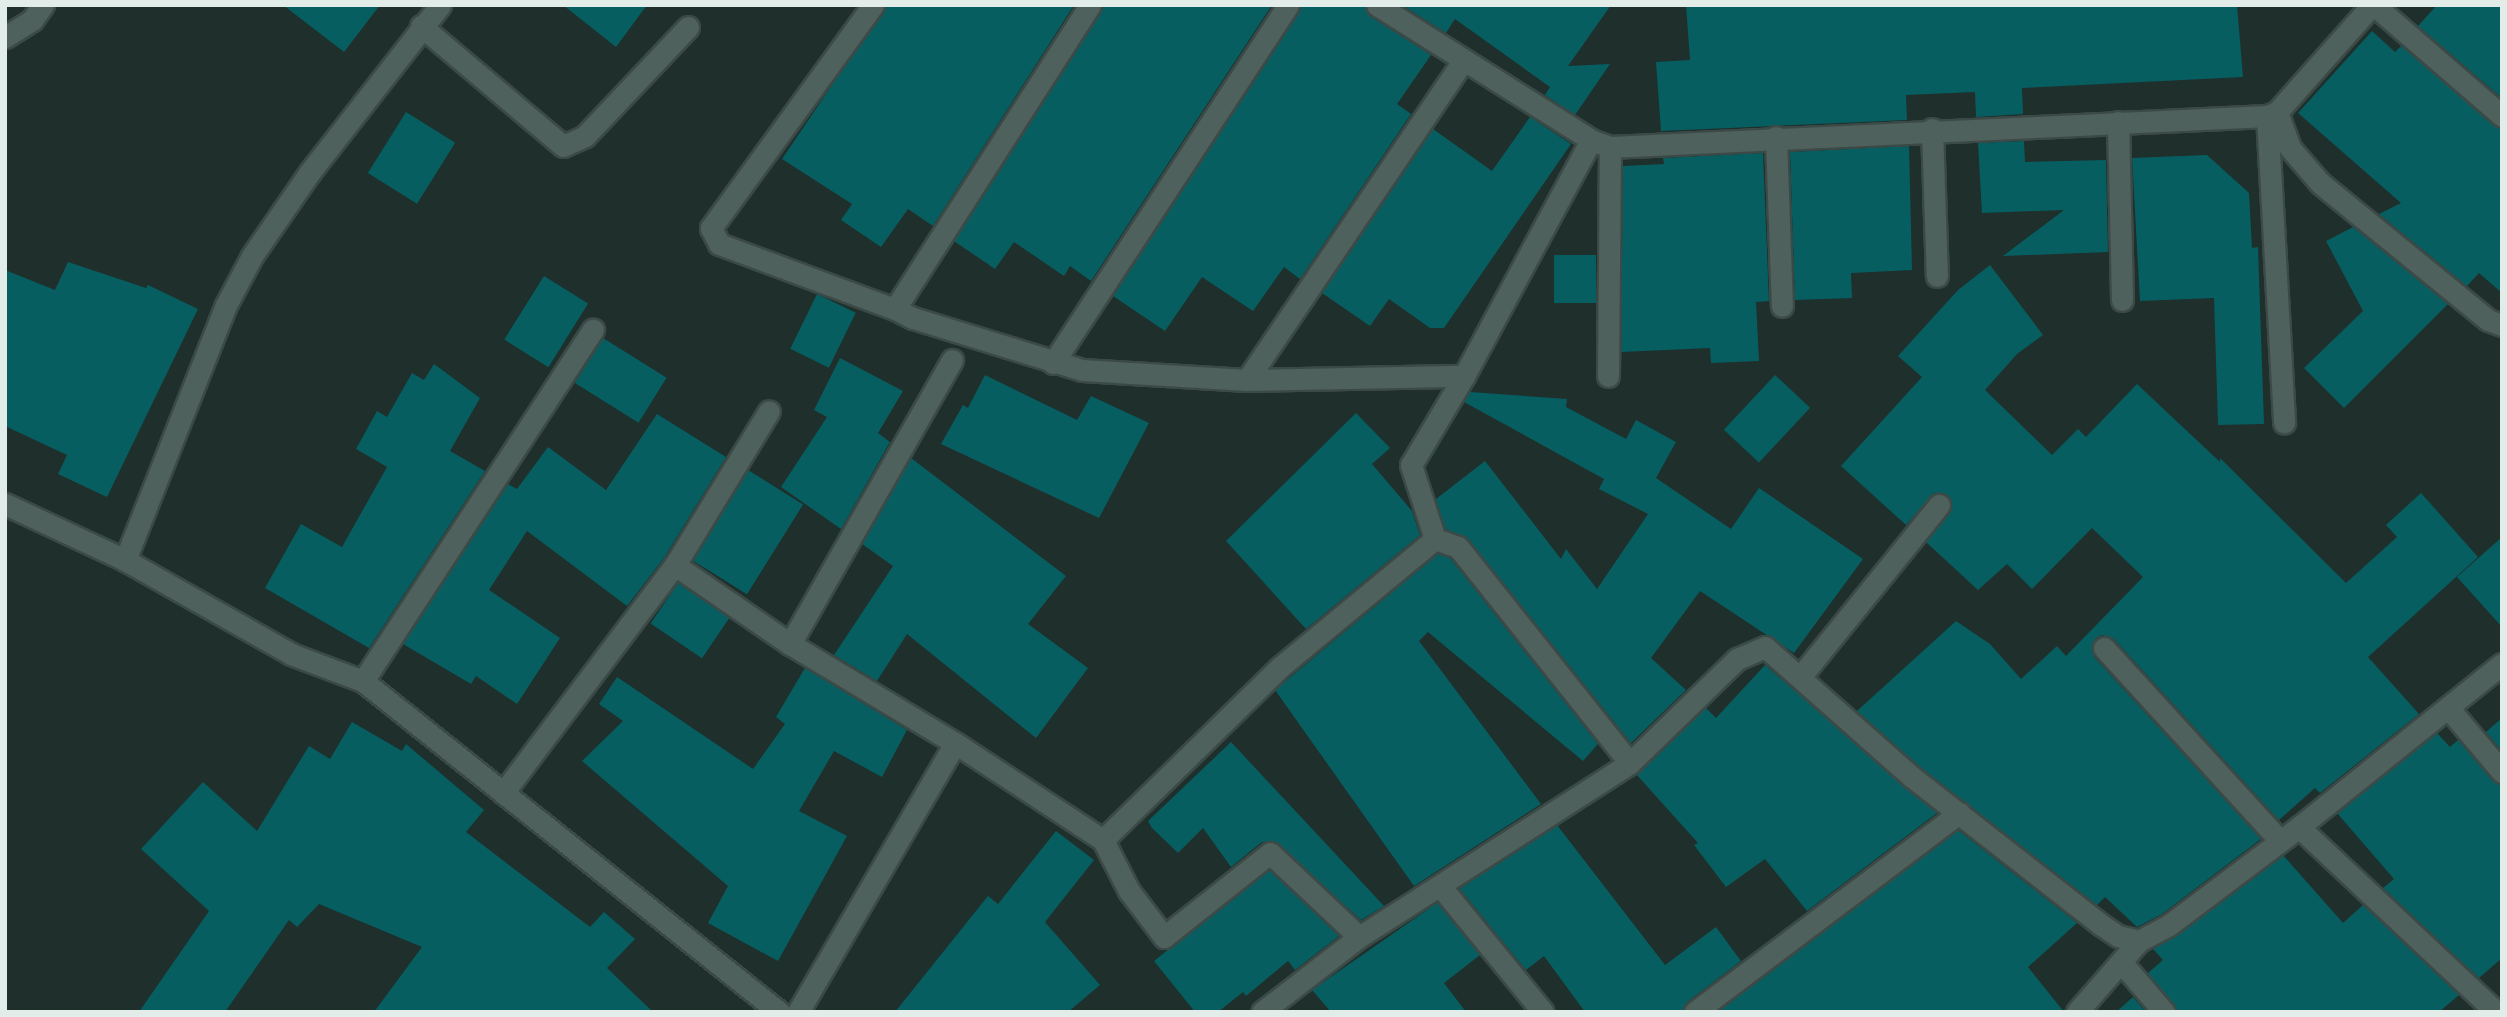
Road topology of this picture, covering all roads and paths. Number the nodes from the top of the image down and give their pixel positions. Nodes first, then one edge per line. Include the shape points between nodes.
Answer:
1 (43, 5) edge
2 (440, 5) edge
3 (873, 5) edge
4 (1090, 5) edge
5 (1287, 5) edge
6 (1377, 5) edge
7 (2373, 5) edge
8 (421, 26) junction
9 (688, 27) dead end
10 (5, 37) edge
11 (1463, 61) junction
12 (2272, 114) junction
13 (2502, 116) edge
14 (2118, 122) junction
15 (1932, 129) junction
16 (1776, 137) junction
17 (1601, 144) junction
18 (1937, 276) dead end
19 (2122, 300) dead end
20 (1782, 306) dead end
21 (895, 309) junction
22 (2502, 325) edge
23 (593, 328) dead end
24 (952, 360) dead end
25 (1053, 363) junction
26 (1464, 376) junction
27 (1608, 376) dead end
28 (1247, 380) junction
29 (769, 411) dead end
30 (2284, 423) dead end
31 (5, 504) edge
32 (1939, 505) dead end
33 (1435, 540) junction
34 (125, 560) junction
35 (676, 565) junction
36 (790, 644) junction
37 (2104, 648) dead end
38 (2502, 664) edge
39 (1801, 677) junction
40 (363, 681) junction
41 (2450, 710) junction
42 (955, 743) junction
43 (1630, 763) junction
44 (2502, 772) edge
45 (503, 793) junction
46 (1959, 813) junction
47 (2299, 827) junction
48 (1102, 840) junction
49 (2280, 841) junction
50 (1441, 887) junction
51 (1359, 937) junction
52 (2139, 941) junction
53 (2121, 962) junction
54 (779, 1012) edge
55 (798, 1012) edge
56 (1262, 1012) edge
57 (1543, 1012) edge
58 (1695, 1012) edge
59 (2077, 1012) edge
60 (2164, 1012) edge
61 (2496, 1012) edge

1 - 10 street via 32,20
2 - 8 street
3 - 21 street via 711,228 719,244
4 - 21 street
5 - 25 street
6 - 11 street
7 - 12 street
7 - 13 street
8 - 9 street via 563,146 585,136
8 - 34 street via 252,256 225,307
11 - 17 street
11 - 28 street
12 - 14 street
12 - 22 street via 2290,148 2320,183 2488,320
12 - 30 street
14 - 15 street
14 - 19 street
15 - 16 street
15 - 18 street
16 - 17 street
16 - 20 street
17 - 26 street
17 - 27 street
21 - 25 street
23 - 40 street
24 - 36 street
25 - 28 street via 1082,370
26 - 28 street
26 - 33 street via 1411,465
29 - 35 street
31 - 34 street
32 - 39 street
33 - 43 street via 1458,547
33 - 48 street via 1279,668
34 - 40 street via 291,654
35 - 36 street
35 - 45 street
36 - 42 street
37 - 49 street
38 - 41 street
39 - 43 street via 1765,647 1737,659
39 - 46 street
40 - 45 street
41 - 44 street
41 - 47 street
42 - 48 street
42 - 55 street
43 - 50 street
45 - 54 street
46 - 52 street via 2118,936
46 - 58 street
47 - 49 street
47 - 61 street
48 - 51 street via 1129,891 1164,937 1270,853
49 - 52 street via 2154,936
50 - 51 street
50 - 57 street
51 - 56 street
52 - 53 street
53 - 59 street
53 - 60 street

